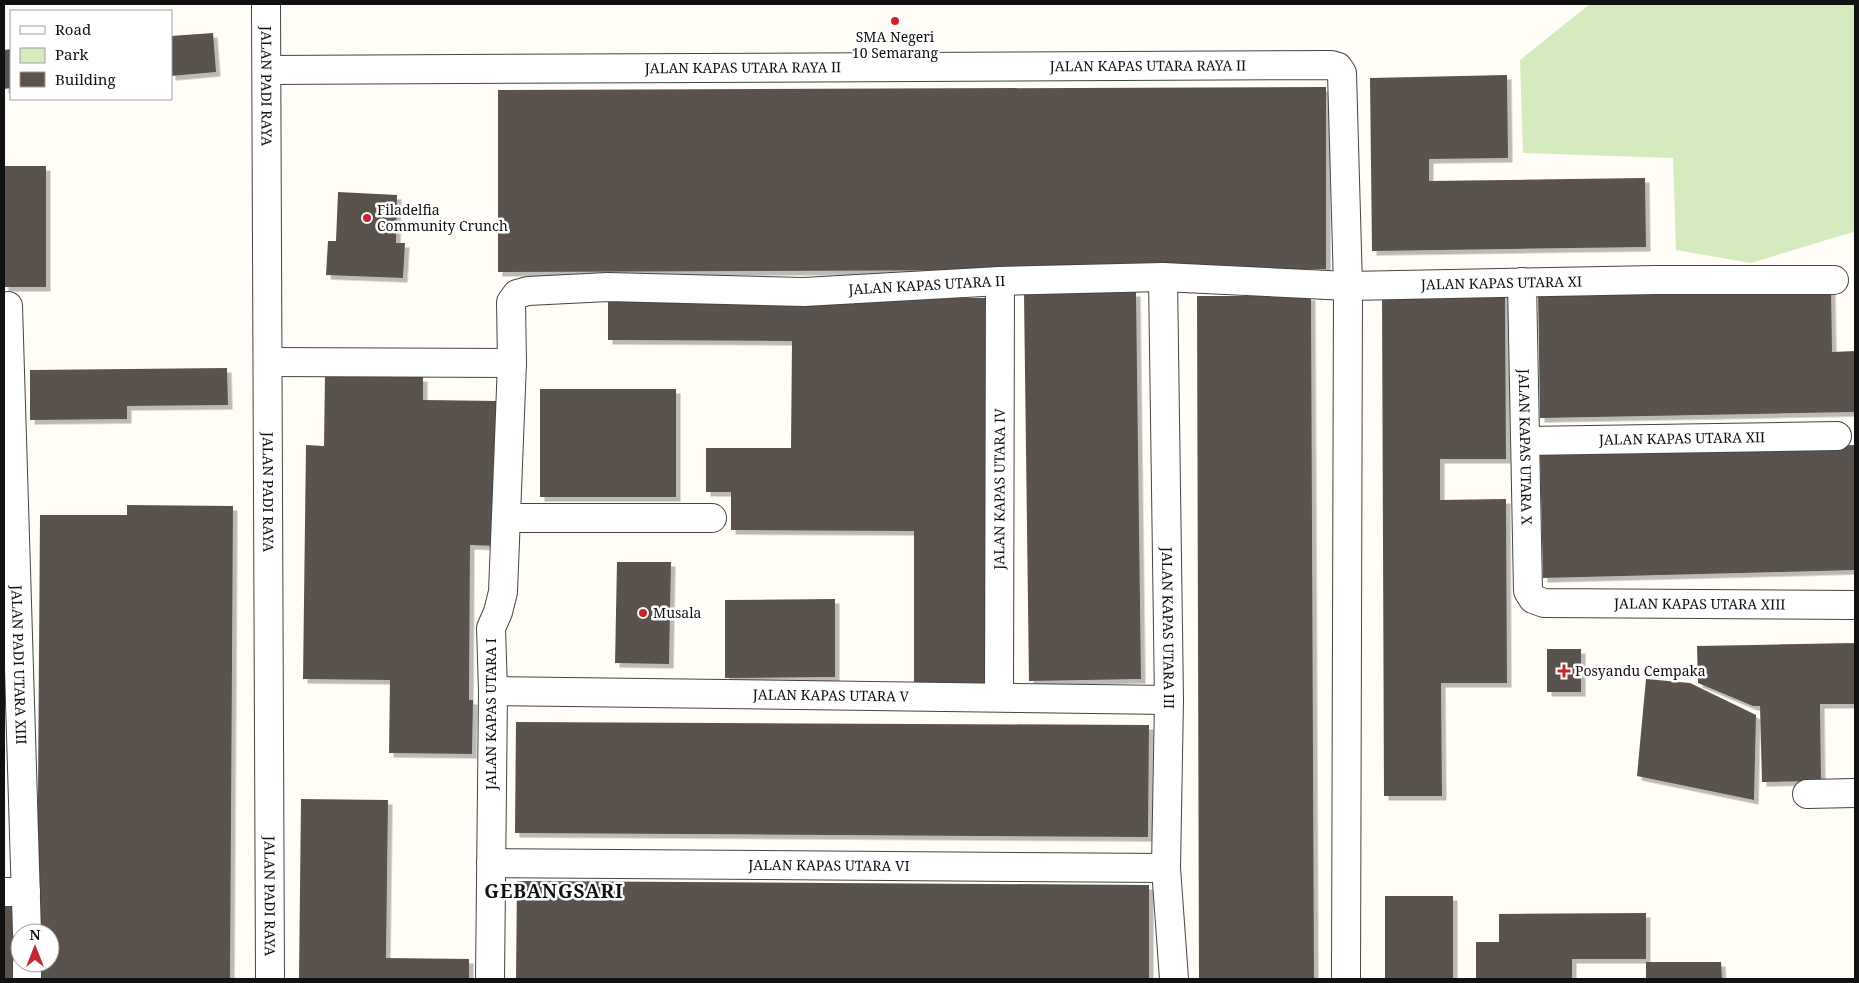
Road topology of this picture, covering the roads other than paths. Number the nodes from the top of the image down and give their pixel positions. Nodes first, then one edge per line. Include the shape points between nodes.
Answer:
1 (266, 4) edge
2 (267, 70) junction
3 (1163, 277) junction
4 (1834, 280) dead end
5 (1000, 282) junction
6 (1522, 282) junction
7 (1348, 286) junction
8 (511, 302) joint
9 (8, 306) dead end
10 (268, 362) junction
11 (512, 363) junction
12 (1837, 436) dead end
13 (1526, 441) junction
14 (507, 518) junction
15 (712, 518) dead end
16 (1544, 603) joint
17 (1855, 605) edge
18 (493, 691) junction
19 (998, 697) junction
20 (1169, 700) junction
21 (1855, 793) edge
22 (1806, 794) dead end
23 (491, 863) junction
24 (1166, 868) junction
25 (15, 892) edge
26 (24, 923) edge
27 (270, 979) edge
28 (490, 979) edge
29 (1174, 979) edge
30 (1346, 979) edge

1 - 2 street, JALAN PADI RAYA
2 - 7 street, JALAN KAPAS UTARA RAYA II via 1338,67 1342,73
2 - 10 street, JALAN PADI RAYA
3 - 5 street, JALAN KAPAS UTARA II
3 - 7 street, JALAN KAPAS UTARA II
3 - 20 street, JALAN KAPAS UTARA III
4 - 6 street, JALAN KAPAS UTARA XI
5 - 8 street, JALAN KAPAS UTARA II via 804,292 608,287 528,291 516,294
5 - 19 street, JALAN KAPAS UTARA IV
6 - 7 street, JALAN KAPAS UTARA XI
6 - 13 street, JALAN KAPAS UTARA X
7 - 30 street
8 - 11 street, JALAN KAPAS UTARA I
9 - 25 street, JALAN PADI UTARA XIII
10 - 11 street
10 - 27 street, JALAN PADI RAYA
11 - 14 street, JALAN KAPAS UTARA I
12 - 13 street, JALAN KAPAS UTARA XII
13 - 16 street, JALAN KAPAS UTARA X via 1528,591 1533,599
14 - 15 street
14 - 18 street, JALAN KAPAS UTARA I via 503,592 491,628
16 - 17 street, JALAN KAPAS UTARA XIII
18 - 19 street, JALAN KAPAS UTARA V
18 - 23 street, JALAN KAPAS UTARA I
19 - 20 street, JALAN KAPAS UTARA V
20 - 24 street, JALAN KAPAS UTARA III
21 - 22 street
23 - 24 street, JALAN KAPAS UTARA VI
23 - 28 street, JALAN KAPAS UTARA I
24 - 29 street, JALAN KAPAS UTARA III
25 - 26 street, JALAN PADI UTARA XIII

